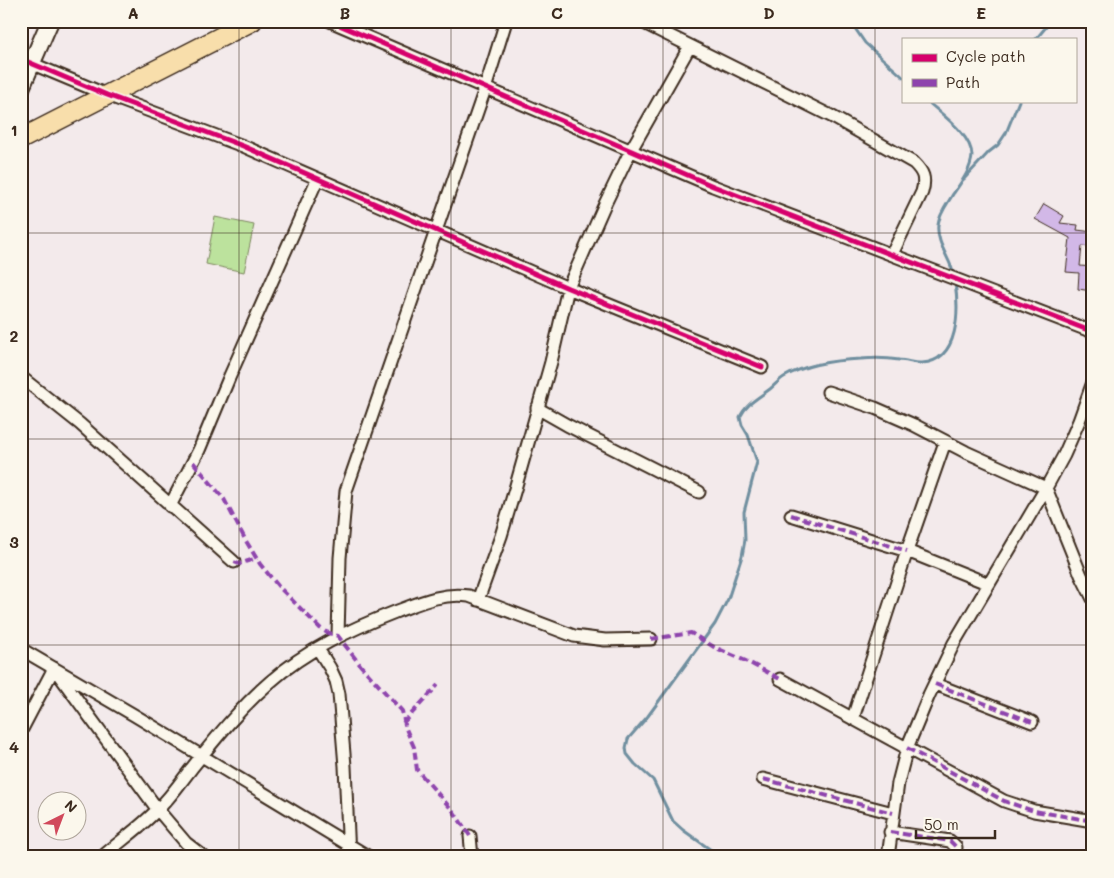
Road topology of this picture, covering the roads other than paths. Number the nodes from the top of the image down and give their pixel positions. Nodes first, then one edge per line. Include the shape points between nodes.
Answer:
1 (50, 21) edge
2 (252, 21) edge
3 (330, 21) edge
4 (506, 21) edge
5 (640, 21) edge
6 (690, 46) junction
7 (26, 61) edge
8 (21, 88) edge
9 (485, 89) junction
10 (107, 95) junction
11 (88, 105) junction
12 (21, 139) edge
13 (21, 149) edge
14 (631, 150) junction
15 (317, 180) junction
16 (436, 231) junction
17 (892, 254) junction
18 (568, 288) junction
19 (1093, 332) edge
20 (762, 367) dead end
21 (21, 377) edge
22 (1093, 382) edge
23 (828, 392) dead end
24 (537, 408) junction
25 (945, 442) junction
26 (1046, 488) junction
27 (699, 492) dead end
28 (170, 506) junction
29 (791, 515) dead end
30 (907, 551) junction
31 (234, 562) dead end
32 (988, 584) junction
33 (1093, 599) edge
34 (478, 600) junction
35 (338, 636) junction
36 (651, 639) dead end
37 (21, 649) edge
38 (318, 649) junction
39 (54, 668) junction
40 (780, 679) dead end
41 (935, 684) junction
42 (853, 718) junction
43 (1032, 722) dead end
44 (21, 731) edge
45 (907, 748) junction
46 (202, 756) junction
47 (763, 780) dead end
48 (158, 810) junction
49 (893, 814) junction
50 (1093, 821) edge
51 (890, 832) junction
52 (470, 836) dead end
53 (348, 845) junction
54 (102, 857) edge
55 (204, 857) edge
56 (349, 857) edge
57 (369, 857) edge
58 (472, 857) edge
59 (888, 857) edge
60 (955, 857) edge

1 - 7 main road
2 - 10 main road
3 - 9 street
4 - 9 street
5 - 6 street
6 - 14 street
6 - 17 street via 831,116 914,163 922,171 925,181 922,192
7 - 8 main road
7 - 10 street
9 - 14 street
9 - 16 street
10 - 11 main road
10 - 15 street via 243,146
11 - 12 main road
11 - 13 main road
14 - 17 street via 714,186
14 - 18 street
15 - 16 street
15 - 28 street via 199,450
16 - 18 street
16 - 35 street via 346,491
17 - 19 street
18 - 20 street
18 - 24 street
21 - 28 street via 80,424
22 - 26 street via 1075,429
23 - 25 street via 875,408
24 - 27 street
24 - 34 street
25 - 26 street
25 - 30 street
26 - 32 street
26 - 33 street via 1080,575
28 - 31 street
29 - 30 street
30 - 32 street
30 - 42 street
32 - 41 street
34 - 35 street via 458,594 447,595 421,602
34 - 36 street via 574,636 605,640
35 - 38 street
37 - 39 street
38 - 46 street via 271,680
38 - 53 street via 330,668 339,694
39 - 44 street
39 - 46 street
39 - 48 street
40 - 42 street
41 - 43 street
41 - 45 street
42 - 45 street
45 - 49 street
45 - 50 street via 1004,801 1034,811
46 - 48 street
46 - 53 street
47 - 49 street
48 - 54 street
48 - 55 street via 186,843
49 - 51 street
51 - 59 street
51 - 60 street via 950,841 956,847
52 - 58 street
53 - 56 street
53 - 57 street

